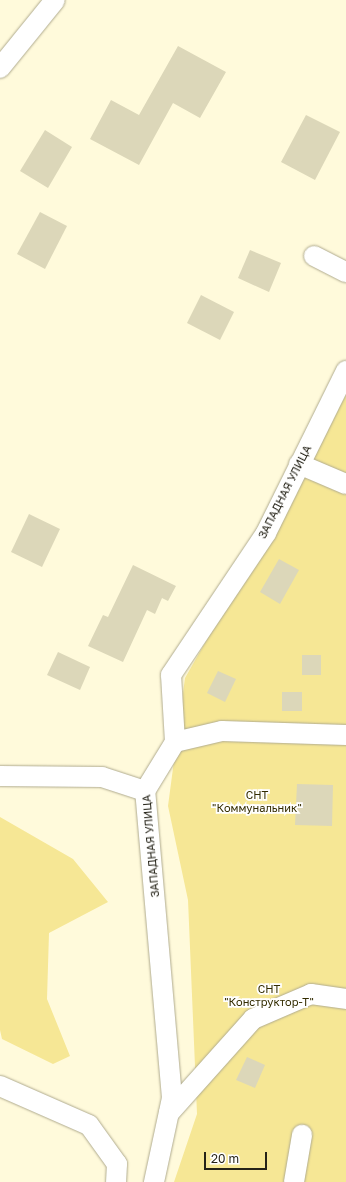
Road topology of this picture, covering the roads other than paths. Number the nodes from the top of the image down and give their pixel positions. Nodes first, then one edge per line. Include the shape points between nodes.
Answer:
1 (55, 0) edge
2 (0, 68) edge
3 (314, 256) dead end
4 (346, 272) edge
5 (346, 371) edge
6 (298, 464) junction
7 (346, 484) edge
8 (346, 735) edge
9 (175, 742) junction
10 (0, 776) edge
11 (145, 791) junction
12 (346, 999) edge
13 (0, 1086) edge
14 (169, 1113) junction
15 (302, 1135) dead end
16 (116, 1182) edge
17 (154, 1182) edge
18 (294, 1182) edge

1 - 2 street
3 - 4 street
5 - 6 street, ЗАПАДНАЯ УЛИЦА
6 - 7 street
6 - 9 street, ЗАПАДНАЯ УЛИЦА via 266,533 171,675
8 - 9 street via 222,731
9 - 11 street, ЗАПАДНАЯ УЛИЦА
10 - 11 street via 102,777
11 - 14 street, ЗАПАДНАЯ УЛИЦА via 172,1098
12 - 14 street via 311,994 253,1019
13 - 16 street via 89,1125 116,1164
14 - 17 street, ЗАПАДНАЯ УЛИЦА
15 - 18 street

